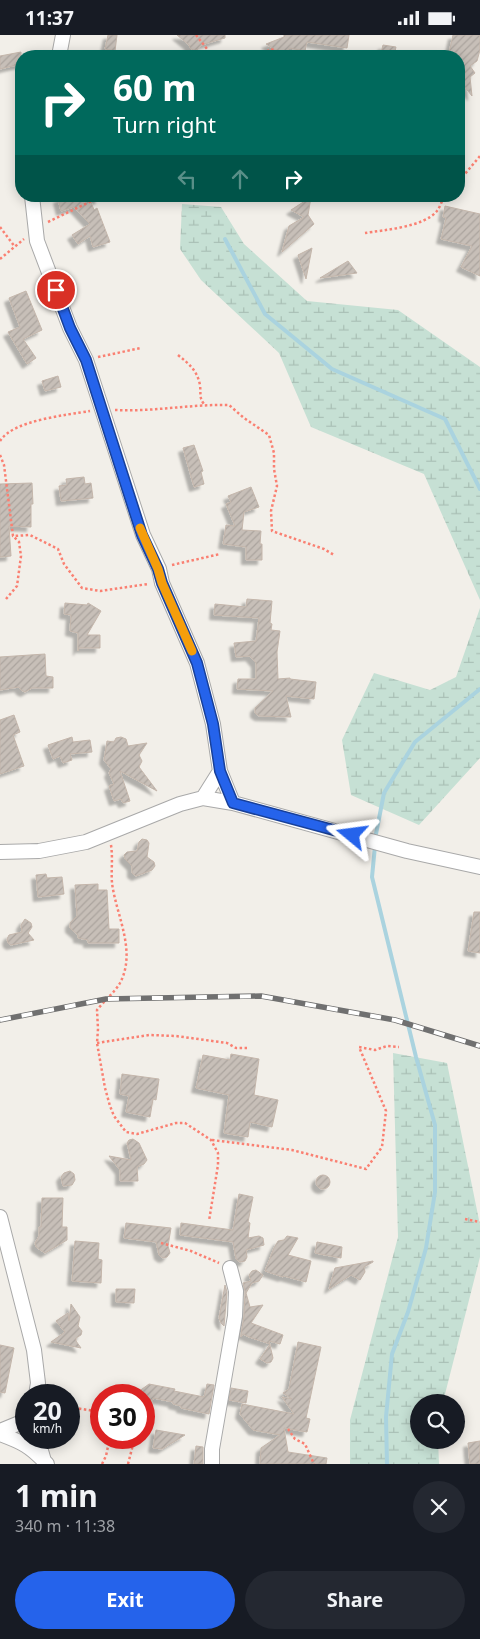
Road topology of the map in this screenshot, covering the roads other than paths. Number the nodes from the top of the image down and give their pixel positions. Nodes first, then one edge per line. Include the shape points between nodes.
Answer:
1 (63, 35) edge
2 (60, 50) edge
3 (33, 202) edge
4 (220, 771) junction
5 (203, 798) junction
6 (233, 803) junction
7 (0, 853) edge
8 (480, 867) edge
9 (0, 1217) edge
10 (230, 1268) road end
11 (38, 1384) edge
12 (15, 1425) edge
13 (0, 1432) edge
14 (41, 1449) edge
15 (45, 1462) edge
16 (212, 1464) edge

1 - 2 street
3 - 4 street via 37,241 70,328 86,360 142,535 197,663 213,724
4 - 5 street
4 - 6 street
5 - 6 street
5 - 7 street via 86,842 39,851
6 - 8 street via 407,851
9 - 11 street via 34,1350
10 - 16 street via 236,1291 235,1316 213,1440
12 - 13 street
13 - 15 street via 23,1442
14 - 15 street

